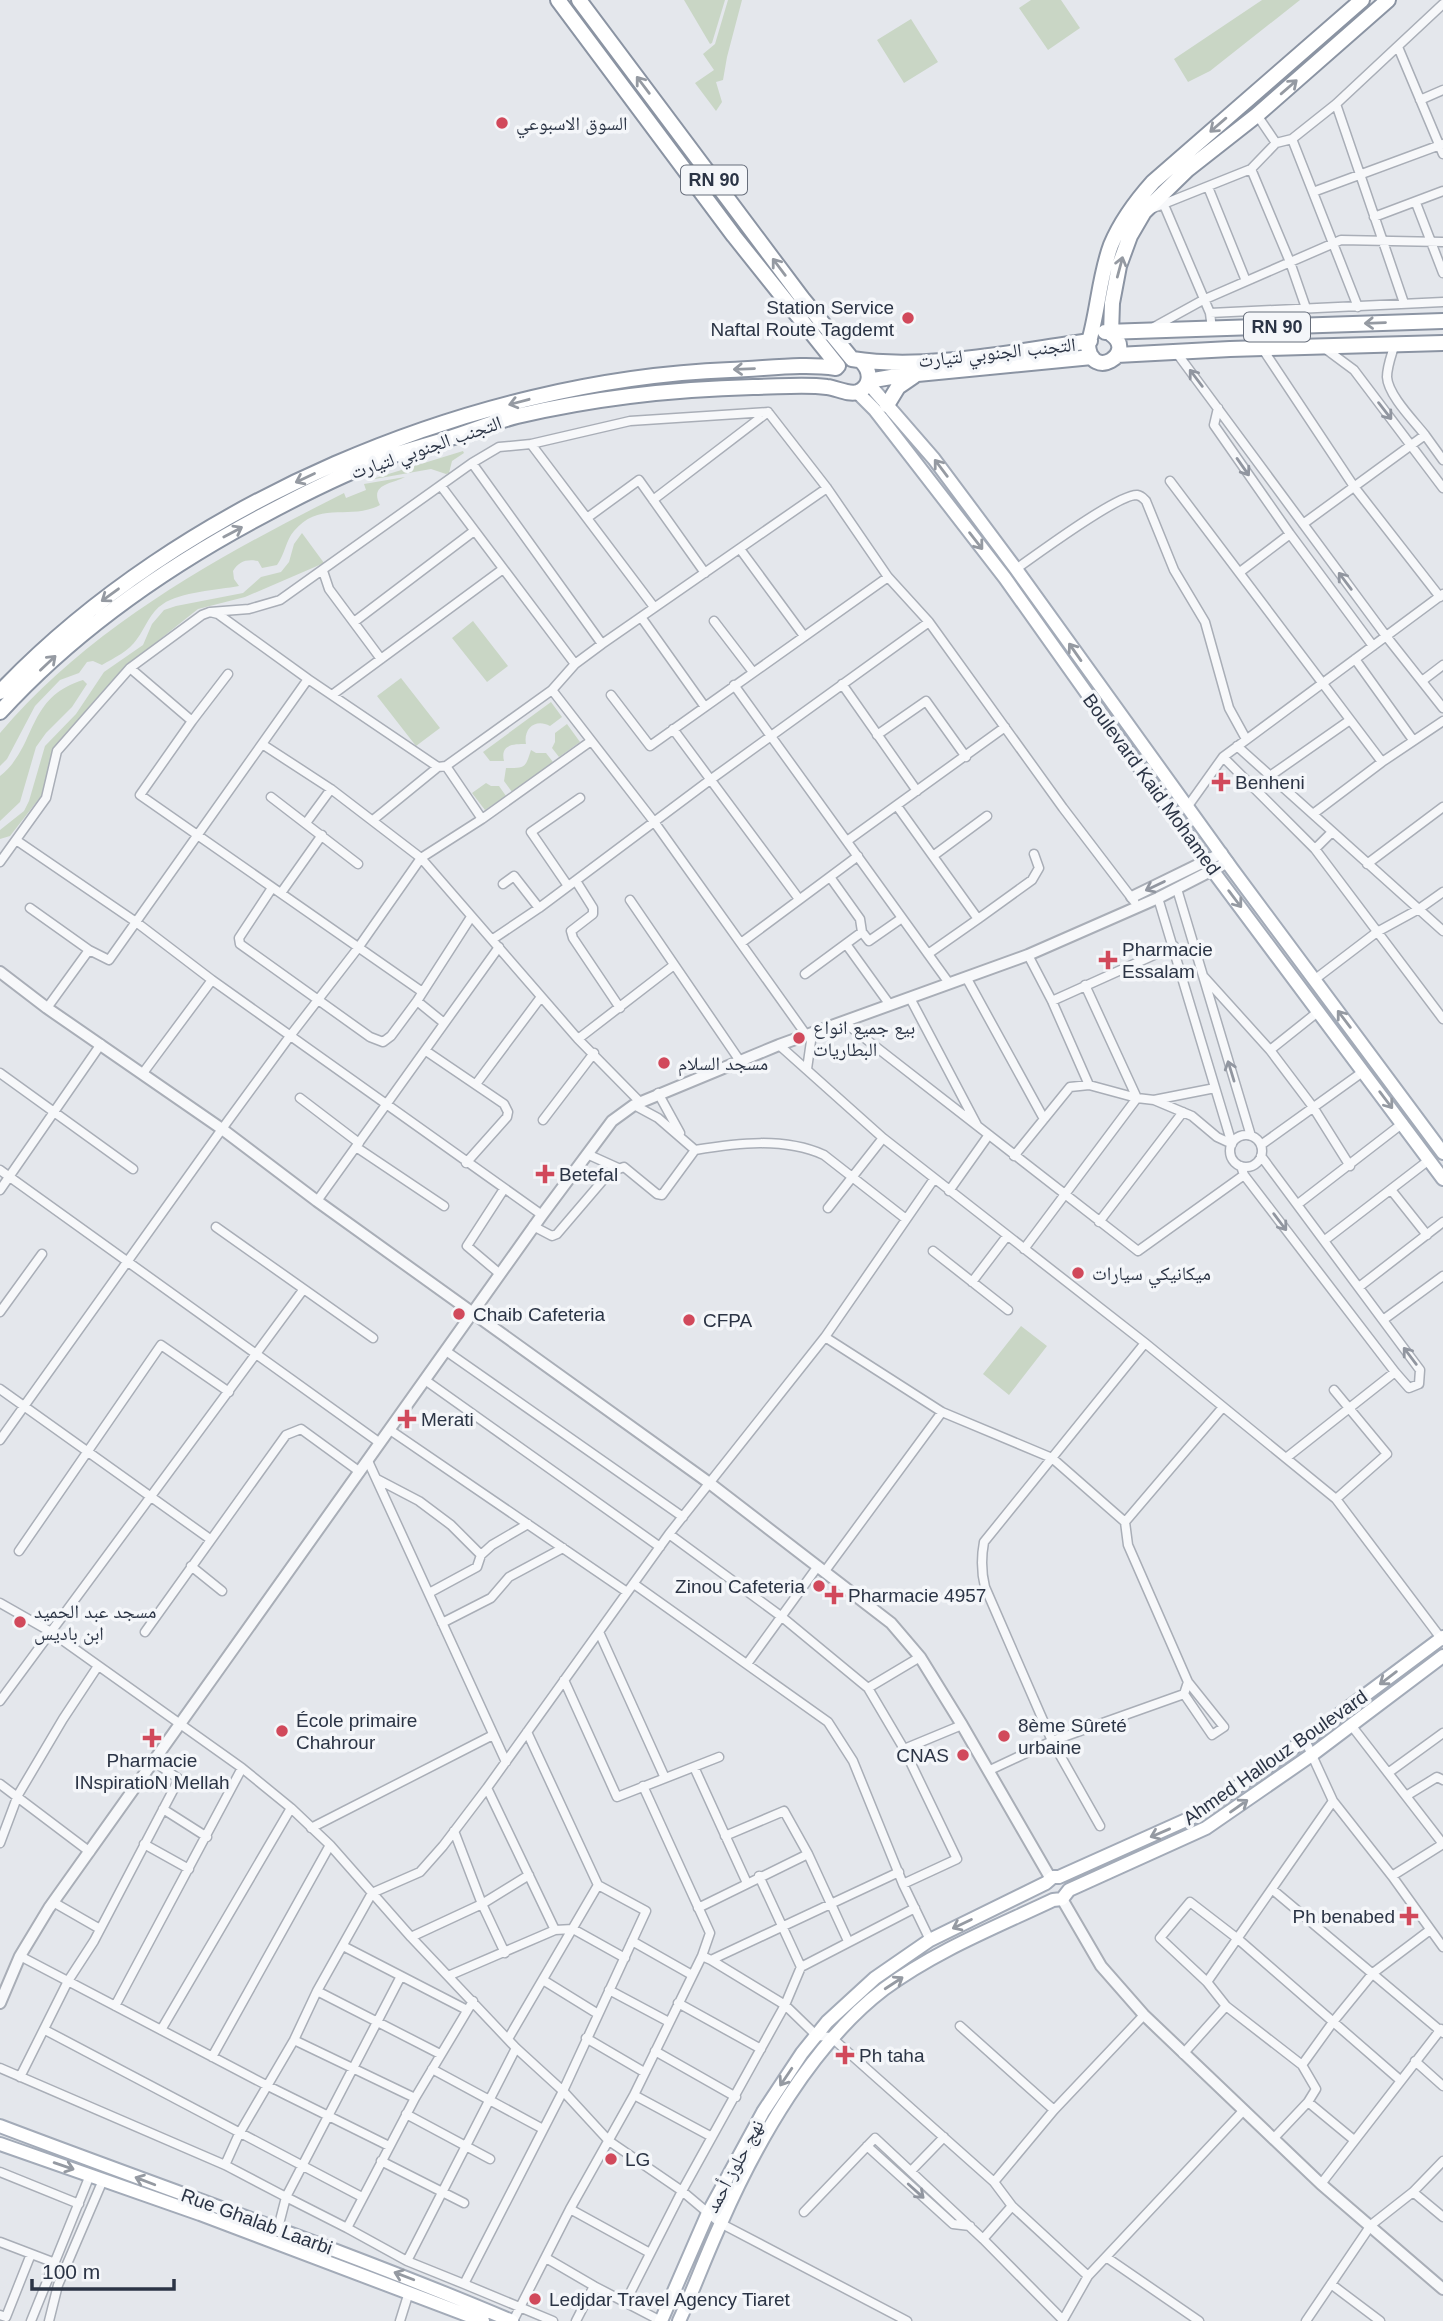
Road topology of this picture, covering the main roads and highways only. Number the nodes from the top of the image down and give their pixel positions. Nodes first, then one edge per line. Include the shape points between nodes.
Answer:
1 (558, 0) edge
2 (579, 0) edge
3 (1362, 0) edge
4 (1388, 0) edge
5 (1443, 321) edge
6 (810, 331) junction
7 (1111, 334) junction
8 (1090, 341) junction
9 (1443, 343) edge
10 (1117, 355) junction
11 (1092, 358) junction
12 (857, 360) junction
13 (837, 367) junction
14 (788, 368) junction
15 (919, 374) junction
16 (864, 385) junction
17 (841, 389) junction
18 (887, 405) junction
19 (0, 692) edge
20 (0, 712) edge
21 (1443, 1152) edge
22 (1443, 1179) edge
23 (1442, 1639) edge
24 (1443, 1656) edge
25 (1052, 1879) junction
26 (1061, 1896) junction
27 (930, 1940) joint
28 (0, 2126) edge
29 (0, 2144) edge
30 (186, 2202) junction
31 (441, 2297) junction
32 (483, 2321) edge
33 (513, 2321) edge
34 (661, 2321) edge
35 (679, 2321) edge

1 - 6 highway, RN 90
12 -> 2 highway, RN 90 via 802,298
3 -> 8 highway via 1131,206 1111,245
7 -> 4 highway via 1119,266 1144,212 1187,170
5 -> 7 highway, RN 90
6 - 13 highway, RN 90
6 - 14 highway via 813,356
7 - 8 highway via 1096,334
7 - 10 highway via 1118,341
8 - 11 highway
8 - 12 highway, التجنب الجنوبي لتيارت via 956,358
9 - 10 highway, RN 90
10 - 11 highway via 1105,363
11 - 15 highway
12 - 13 highway via 846,360
12 - 16 highway via 869,373
13 - 14 highway, التجنب الجنوبي لتيارت
13 - 17 highway via 835,377
14 -> 19 highway, التجنب الجنوبي لتيارت via 648,376 554,393 403,437 335,464 235,515 138,574 53,640
15 - 16 highway
15 - 18 highway via 898,387
16 - 17 highway via 848,393
16 - 18 main road, Boulevard Kaid Mohamed
16 -> 22 main road, Boulevard Kaid Mohamed via 874,410 1005,578 1210,866
20 -> 17 highway, التجنب الجنوبي لتيارت via 68,644 159,576 281,506 390,457 515,416 579,403 742,387
21 -> 18 main road, Boulevard Kaid Mohamed via 1016,569
23 -> 25 main road, Ahmed Hallouz Boulevard via 1195,1816
26 -> 24 main road, نهج حلوز أحمد via 1206,1828
25 - 26 main road via 1046,1893
25 - 26 main road via 1068,1883
25 -> 27 main road, Ahmed Hallouz Boulevard
35 -> 26 main road, نهج حلوز أحمد via 720,2223 780,2109 831,2037 884,1989 944,1951
27 -> 34 main road, نهج حلوز أحمد via 875,1978 827,2022 763,2112 708,2213
30 -> 28 main road, Rue Ghalab Laarbi
29 -> 30 main road, Rue Ghalab Laarbi
31 -> 30 main road, Rue Ghalab Laarbi via 278,2228
30 - 31 main road, Rue Ghalab Laarbi via 274,2242 409,2292
31 - 32 main road, Rue Ghalab Laarbi
31 - 33 main road, Rue Ghalab Laarbi

